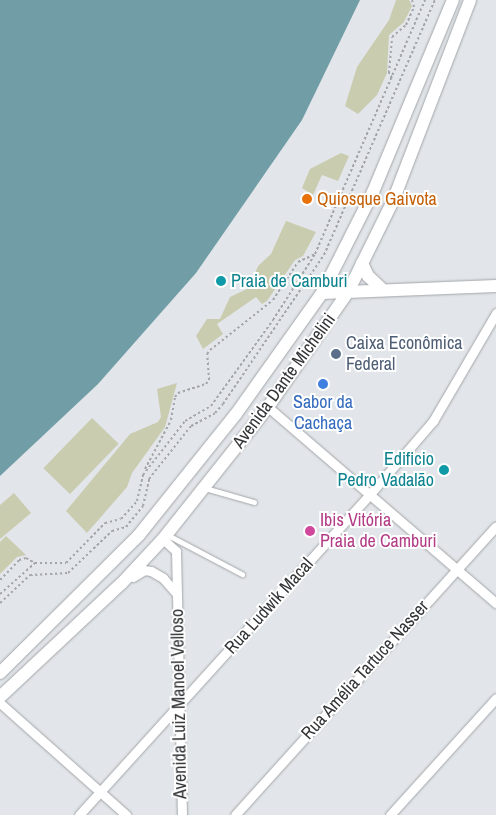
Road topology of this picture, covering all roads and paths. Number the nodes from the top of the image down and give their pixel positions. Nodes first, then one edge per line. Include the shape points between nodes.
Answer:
1 (412, 0) edge
2 (425, 0) edge
3 (435, 0) edge
4 (453, 0) edge
5 (470, 0) edge
6 (392, 79) junction
7 (315, 254) junction
8 (362, 262) junction
9 (496, 286) edge
10 (383, 290) junction
11 (348, 292) junction
12 (322, 293) junction
13 (496, 313) edge
14 (268, 407) junction
15 (143, 475) junction
16 (204, 488) junction
17 (371, 493) junction
18 (254, 502) dead end
19 (496, 526) edge
20 (165, 536) junction
21 (35, 563) junction
22 (457, 568) junction
23 (242, 574) dead end
24 (0, 580) edge
25 (122, 583) junction
26 (176, 593) junction
27 (0, 594) edge
28 (0, 603) edge
29 (496, 603) edge
30 (0, 673) edge
31 (0, 697) edge
32 (496, 698) edge
33 (0, 703) edge
34 (179, 704) junction
35 (99, 792) junction
36 (79, 815) edge
37 (126, 815) edge
38 (182, 815) edge
39 (235, 815) edge
40 (390, 815) edge

1 - 6 path via 414,7 406,25 392,37 389,73
2 - 6 path
3 - 28 path via 324,255 223,404 215,413 190,426 149,479 143,506 126,527 112,531 68,573 30,575
4 - 12 main road, Avenida Dante Michelini via 373,192
5 - 8 main road, Avenida Dante Michelini via 393,201
6 - 7 path
7 - 15 path via 273,320 211,406 185,421
7 - 15 path via 298,262 273,300 210,350 207,354 209,380 206,384 178,392 171,420
8 - 10 main road via 368,276
8 - 11 main road, Avenida Dante Michelini
9 - 10 main road
10 - 11 main road
11 - 12 main road
11 - 14 main road, Avenida Dante Michelini
12 - 30 main road, Avenida Dante Michelini via 236,414 139,536
13 - 17 street, Rua Ludwik Macal via 432,421
14 - 16 main road, Avenida Dante Michelini
14 - 17 street
15 - 21 path via 138,501 122,519 105,523 66,563
16 - 18 lane
16 - 20 main road, Avenida Dante Michelini
17 - 22 street
17 - 34 street, Rua Ludwik Macal
19 - 22 street, Rua Amélia Tartuce Nasser
20 - 23 lane
20 - 25 main road, Avenida Dante Michelini
20 - 26 street, Avenida Luiz Manoel Velloso via 176,550
21 - 24 path via 26,558 20,560
21 - 27 path
22 - 29 street
22 - 39 street, Rua Amélia Tartuce Nasser
25 - 26 street, Avenida Luiz Manoel Velloso via 144,570 151,571 163,578
25 - 31 main road, Avenida Dante Michelini
26 - 34 street, Avenida Luiz Manoel Velloso
32 - 40 street
33 - 35 street
34 - 35 street, Rua Ludwik Macal
34 - 38 street, Avenida Luiz Manoel Velloso
35 - 36 street, Rua Ludwik Macal
35 - 37 street

